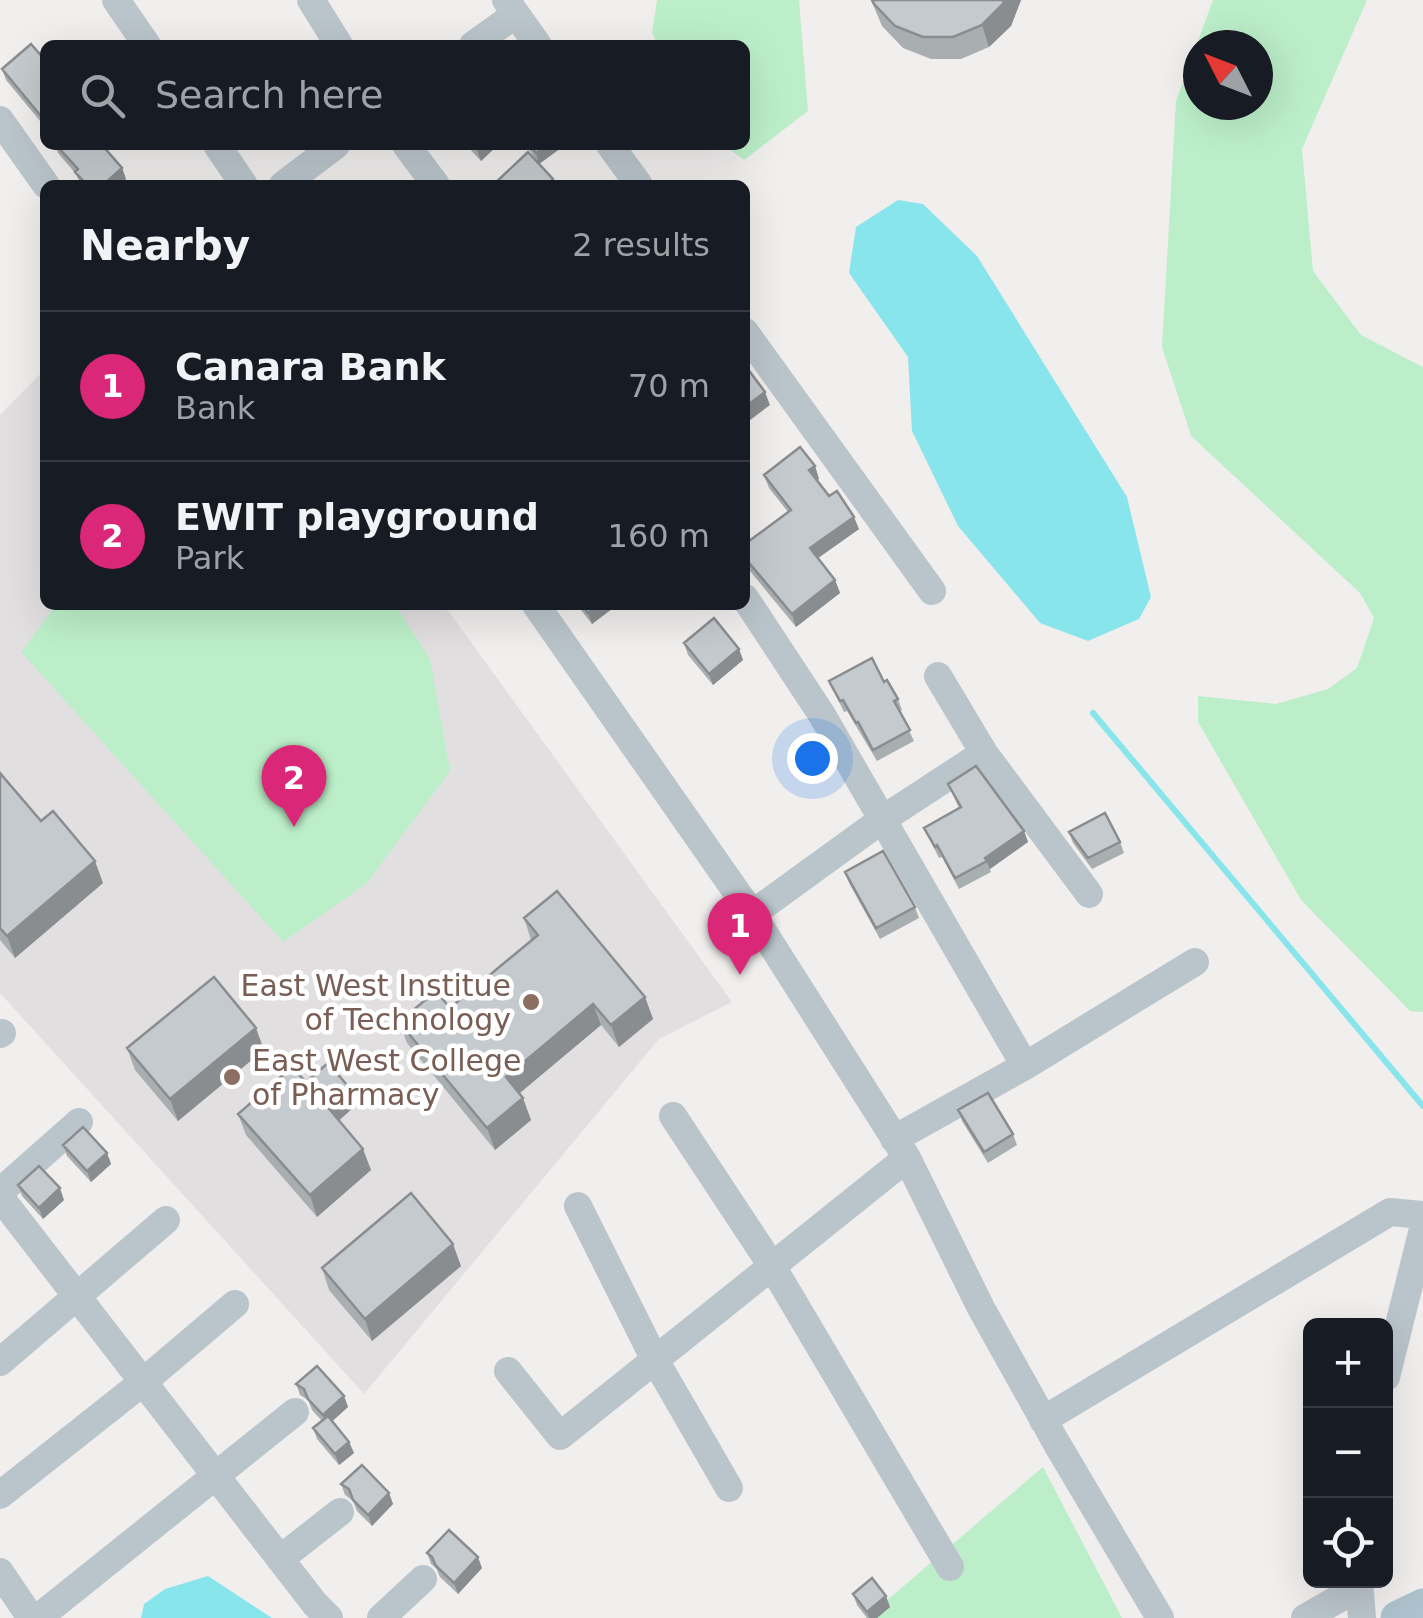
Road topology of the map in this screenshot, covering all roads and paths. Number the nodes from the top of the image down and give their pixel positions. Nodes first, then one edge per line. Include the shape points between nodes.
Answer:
1 (116, 0) edge
2 (311, 0) edge
3 (511, 7) edge
4 (144, 40) edge
5 (337, 40) edge
6 (478, 40) edge
7 (534, 40) edge
8 (0, 120) edge
9 (220, 150) edge
10 (329, 150) edge
11 (410, 150) edge
12 (614, 150) edge
13 (42, 180) edge
14 (240, 180) edge
15 (290, 180) edge
16 (432, 180) edge
17 (635, 180) edge
18 (750, 339) edge
19 (932, 591) dead end
20 (750, 605) edge
21 (539, 610) edge
22 (938, 676) dead end
23 (984, 752) junction
24 (883, 819) junction
25 (1088, 894) dead end
26 (752, 914) junction
27 (1195, 962) dead end
28 (1025, 1066) junction
29 (673, 1116) dead end
30 (79, 1122) dead end
31 (900, 1148) junction
32 (0, 1194) edge
33 (578, 1206) dead end
34 (1423, 1215) edge
35 (166, 1220) dead end
36 (1423, 1229) edge
37 (772, 1266) junction
38 (76, 1296) junction
39 (234, 1304) dead end
40 (1393, 1350) edge
41 (655, 1360) junction
42 (0, 1362) edge
43 (508, 1371) dead end
44 (143, 1382) junction
45 (296, 1412) dead end
46 (1043, 1420) junction
47 (217, 1477) junction
48 (729, 1488) dead end
49 (0, 1495) edge
50 (340, 1512) dead end
51 (280, 1559) junction
52 (950, 1568) dead end
53 (0, 1572) edge
54 (423, 1579) dead end
55 (1350, 1589) edge
56 (1423, 1606) edge
57 (35, 1618) edge
58 (329, 1618) edge
59 (381, 1618) edge
60 (1160, 1618) edge
61 (1305, 1618) edge
62 (1362, 1618) edge
63 (1398, 1618) edge

1 - 4 street
2 - 5 street
3 - 6 street
3 - 7 street
8 - 13 street
9 - 14 street
10 - 15 street
11 - 16 street
12 - 17 street
18 - 19 street
20 - 24 street
21 - 26 street
22 - 23 street
23 - 24 street
23 - 25 street
24 - 26 street
24 - 28 street
26 - 31 street
27 - 28 street
28 - 31 street
29 - 37 street
30 - 32 street
31 - 37 street
31 - 46 street
32 - 38 street
33 - 41 street
34 - 46 street via 1390,1212
35 - 38 street
36 - 40 street
37 - 41 street
37 - 52 street
38 - 42 street
38 - 44 street
39 - 44 street
41 - 43 street via 560,1436
41 - 48 street
44 - 47 street
44 - 49 street
45 - 47 street
46 - 60 street
47 - 51 street
47 - 57 street
50 - 51 street
51 - 58 street
53 - 57 street
54 - 59 street
55 - 61 street
55 - 62 street
56 - 63 main road

